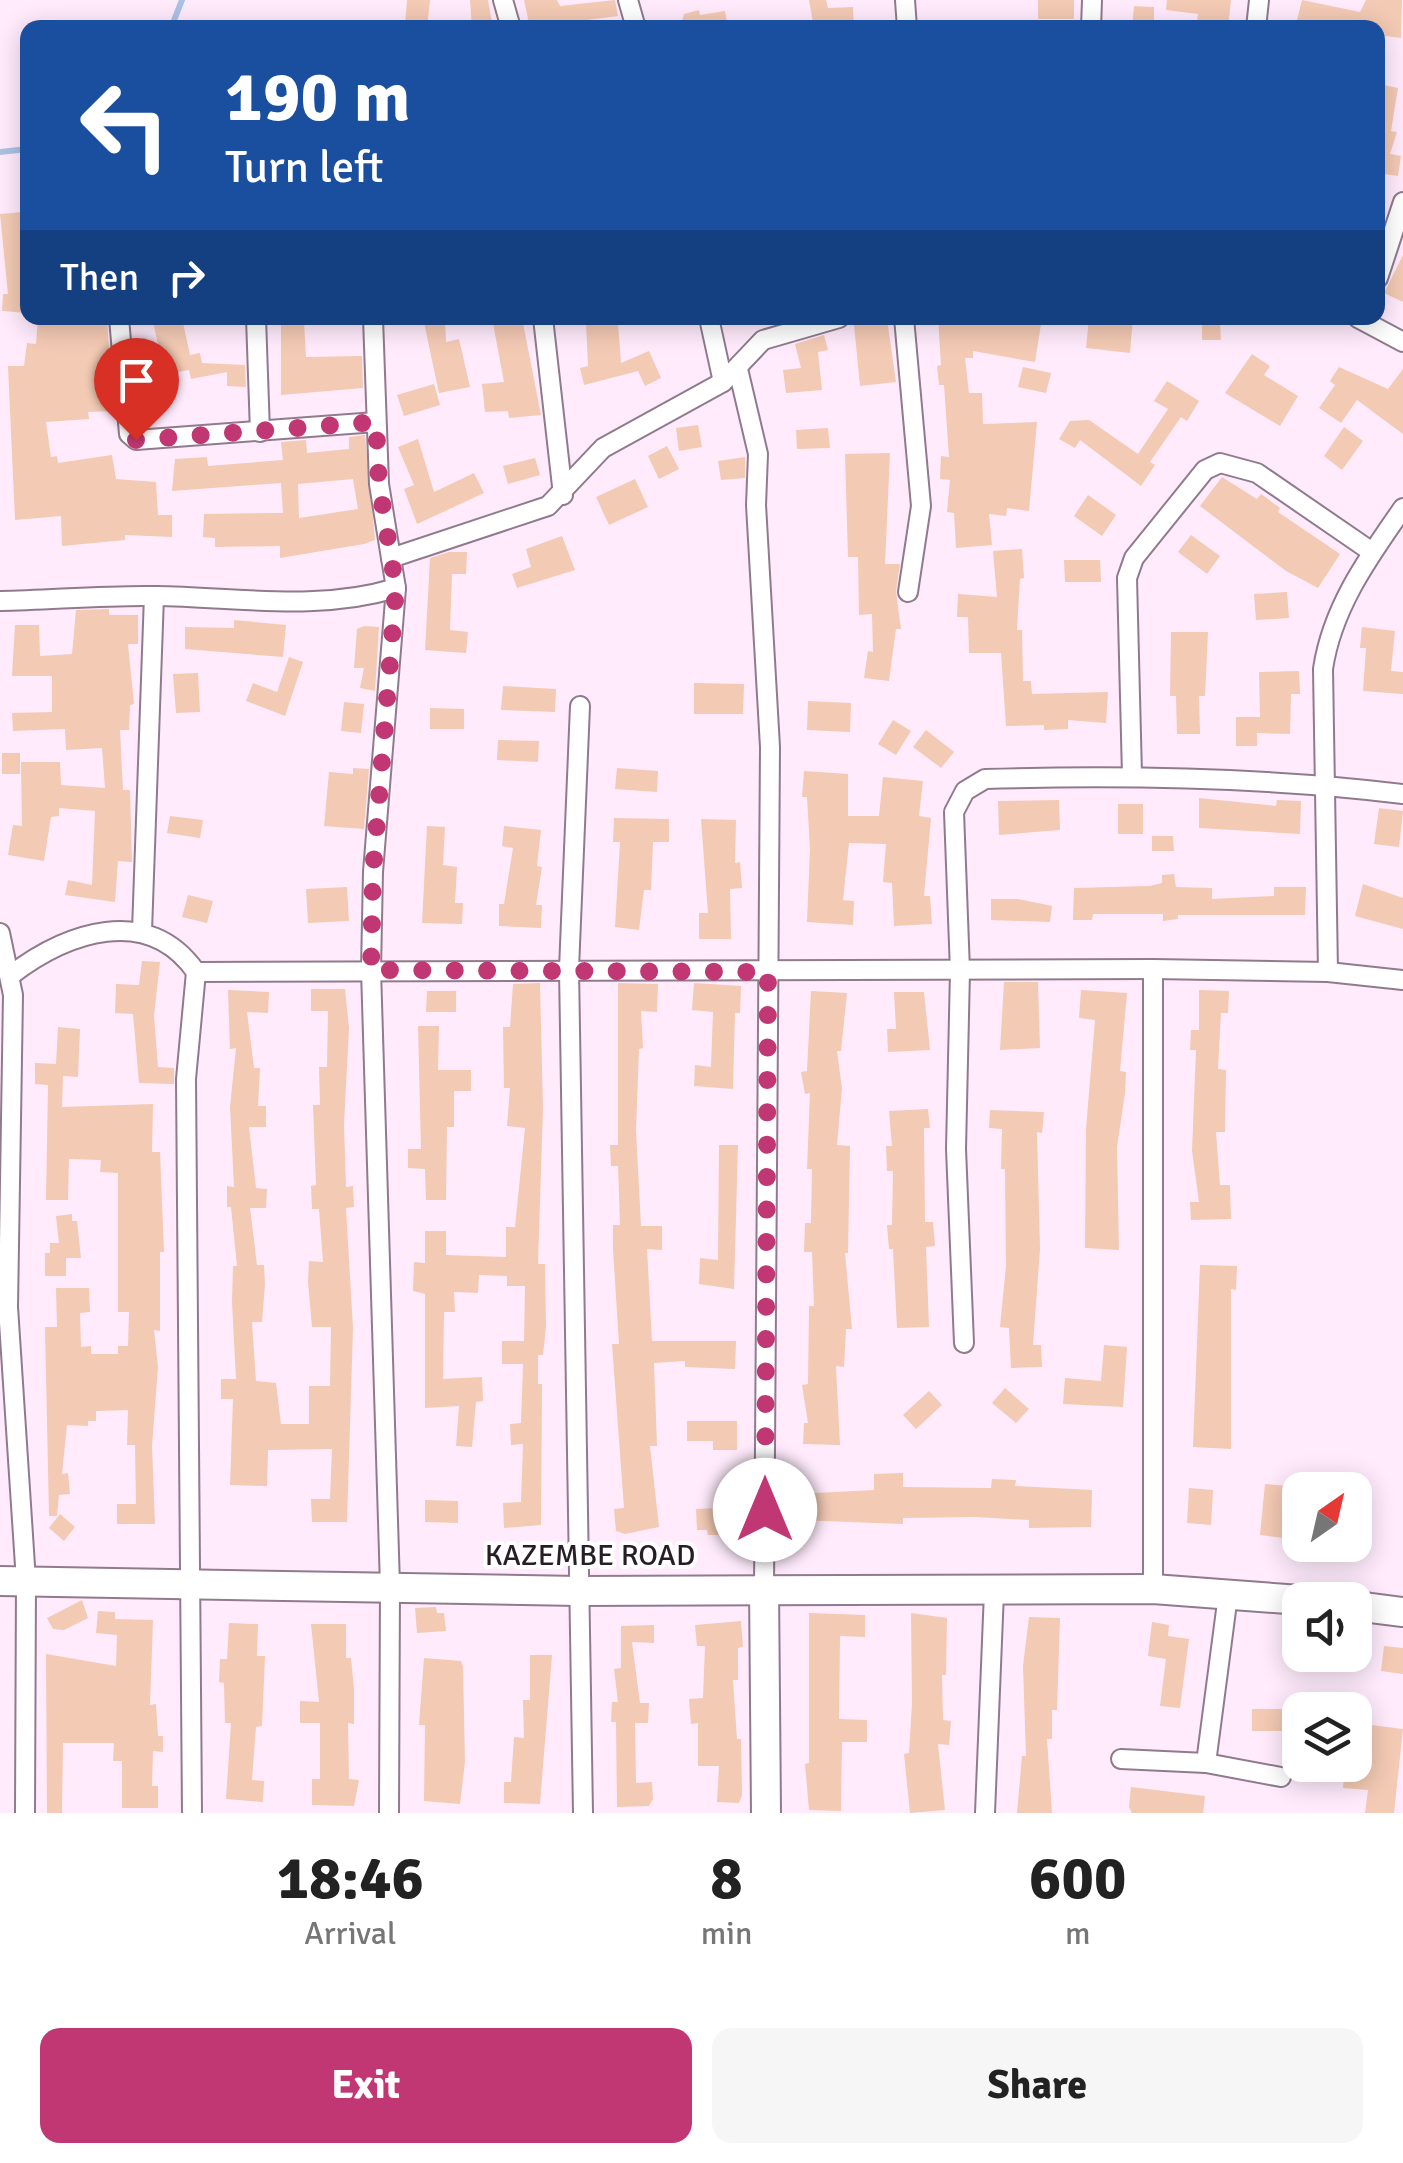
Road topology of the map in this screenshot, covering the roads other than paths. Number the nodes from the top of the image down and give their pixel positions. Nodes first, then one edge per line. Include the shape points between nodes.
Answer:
1 (1403, 202) edge
2 (1385, 257) edge
3 (120, 325) edge
4 (256, 325) edge
5 (372, 325) edge
6 (545, 325) edge
7 (711, 325) edge
8 (815, 325) edge
9 (905, 325) edge
10 (1373, 325) edge
11 (1403, 342) edge
12 (730, 375) junction
13 (376, 422) junction
14 (260, 432) junction
15 (563, 495) junction
16 (1403, 508) edge
17 (1372, 552) junction
18 (391, 558) junction
19 (396, 588) junction
20 (908, 592) dead end
21 (154, 596) junction
22 (0, 601) edge
23 (580, 706) dead end
24 (1132, 775) junction
25 (1324, 785) junction
26 (1403, 794) edge
27 (142, 931) junction
28 (0, 933) edge
29 (569, 969) junction
30 (1153, 969) junction
31 (371, 970) junction
32 (960, 971) junction
33 (196, 972) junction
34 (768, 972) junction
35 (1328, 972) junction
36 (11, 974) junction
37 (1403, 980) edge
38 (7, 996) edge
39 (964, 1343) dead end
40 (13, 1581) edge
41 (190, 1586) junction
42 (390, 1586) junction
43 (764, 1587) junction
44 (1153, 1589) junction
45 (579, 1591) junction
46 (994, 1592) junction
47 (1228, 1595) junction
48 (1282, 1599) edge
49 (1372, 1608) edge
50 (1403, 1612) edge
51 (1122, 1759) dead end
52 (1206, 1763) junction
53 (1281, 1777) dead end
54 (25, 1813) edge
55 (192, 1813) edge
56 (389, 1813) edge
57 (583, 1813) edge
58 (766, 1813) edge
59 (985, 1813) edge

1 - 2 street
3 - 14 street via 129,434 136,440
4 - 14 street
5 - 13 street
6 - 15 street
7 - 12 street
8 - 12 street via 763,340
9 - 20 street via 920,506
10 - 11 street
12 - 15 street via 603,448
12 - 34 street via 759,470 770,746
13 - 14 street
13 - 18 street
15 - 18 street via 504,524
16 - 17 street
17 - 24 street via 1257,473 1220,463 1205,470 1134,558 1127,578
17 - 25 street via 1327,642
18 - 19 street
19 - 21 street via 302,603
19 - 31 street
21 - 22 street
21 - 27 street
23 - 29 street
24 - 25 street
24 - 32 street via 985,779 965,790 954,812
25 - 26 street
25 - 35 street
27 - 33 street via 184,956
27 - 36 street via 102,930 71,939
28 - 36 street
29 - 31 street
29 - 34 street
29 - 45 street
30 - 32 street
30 - 35 street
30 - 44 street
31 - 33 street
31 - 42 street
32 - 34 street
32 - 39 street via 956,1149
33 - 41 street via 186,1080
34 - 43 street
35 - 37 street
36 - 38 street
38 - 40 street
40 - 41 main road, KAZEMBE ROAD
40 - 54 street
41 - 42 main road, KAZEMBE ROAD
41 - 55 street
42 - 45 main road, KAZEMBE ROAD
42 - 56 street
43 - 45 main road, KAZEMBE ROAD
43 - 46 main road, KAZEMBE ROAD
43 - 58 main road
44 - 46 main road, KAZEMBE ROAD
44 - 47 main road, KAZEMBE ROAD
45 - 57 street
46 - 59 street
47 - 48 main road, KAZEMBE ROAD
47 - 52 street
49 - 50 main road
51 - 52 street
52 - 53 street

